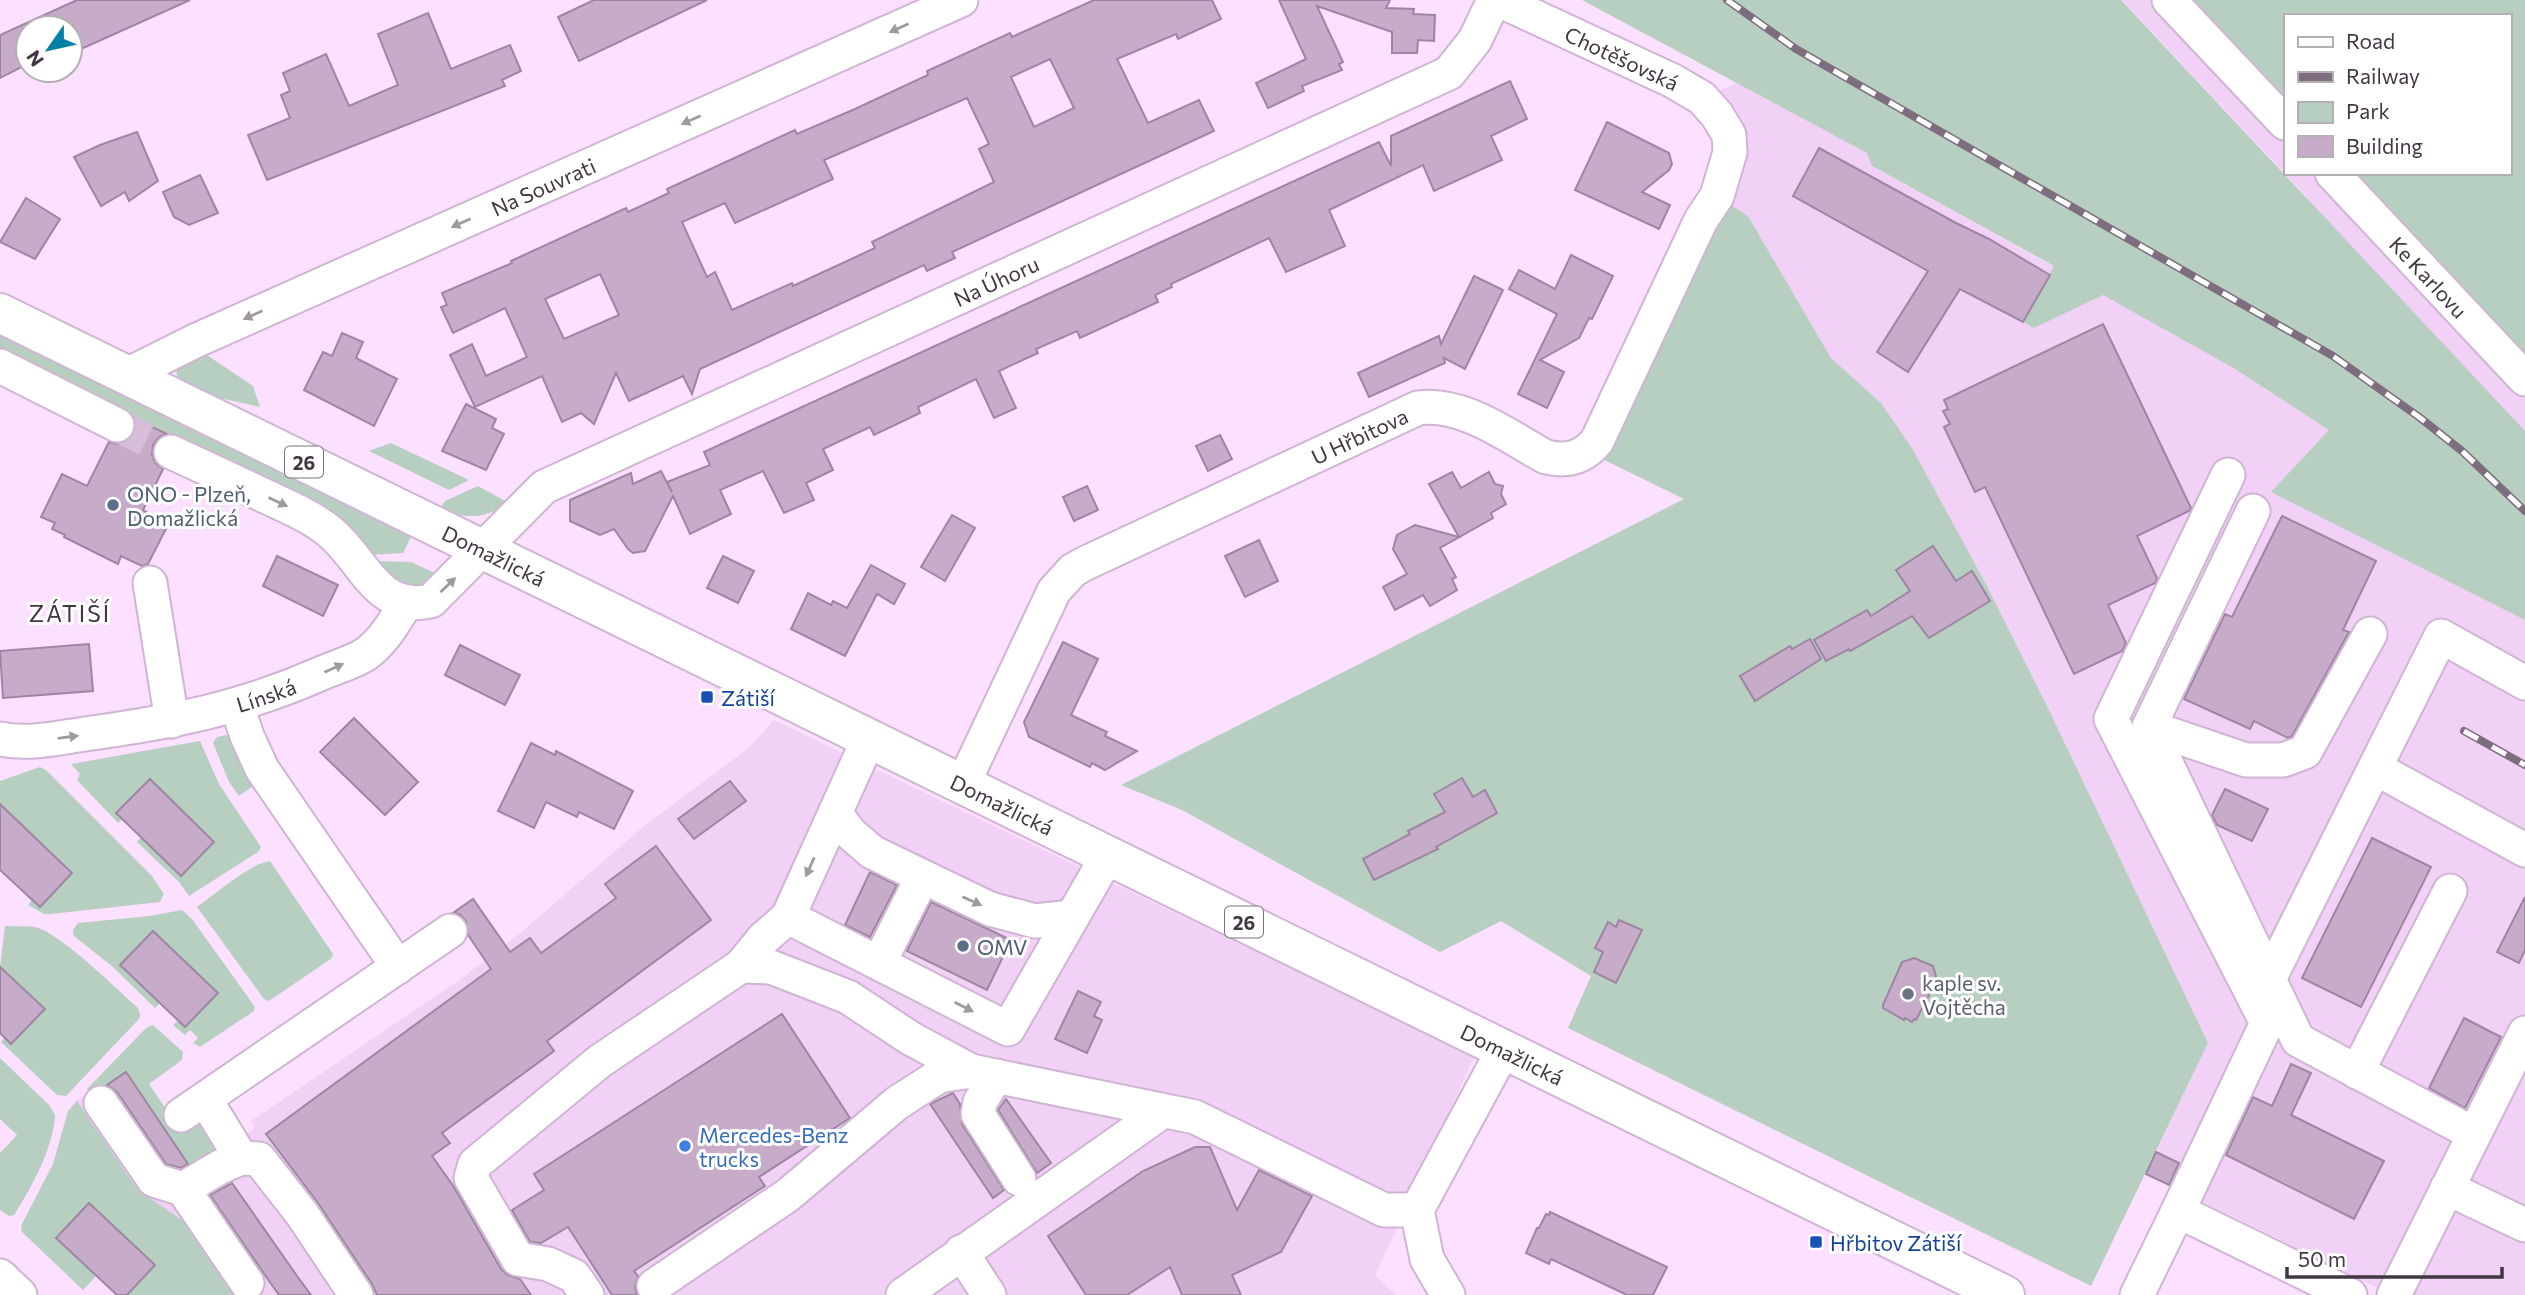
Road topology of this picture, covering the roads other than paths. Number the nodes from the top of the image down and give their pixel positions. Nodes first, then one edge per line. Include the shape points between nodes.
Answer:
1 (961, 0) edge
2 (1496, 0) edge
3 (2169, 0) edge
4 (2284, 122) edge
5 (1729, 135) joint
6 (2334, 175) edge
7 (0, 313) edge
8 (0, 366) edge
9 (127, 375) junction
10 (2525, 379) edge
11 (117, 425) tunnel mouth
12 (172, 452) tunnel mouth
13 (2228, 475) dead end
14 (2253, 511) dead end
15 (482, 548) junction
16 (150, 583) dead end
17 (406, 603) junction
18 (2370, 634) dead end
19 (2525, 683) edge
20 (237, 706) junction
21 (172, 721) junction
22 (2149, 727) junction
23 (869, 738) junction
24 (0, 739) edge
25 (2375, 768) junction
26 (963, 784) junction
27 (835, 813) junction
28 (2525, 850) edge
29 (1108, 855) junction
30 (922, 878) junction
31 (2450, 891) dead end
32 (788, 917) junction
33 (1072, 918) junction
34 (450, 931) dead end
35 (879, 963) junction
36 (741, 966) junction
37 (398, 967) junction
38 (2269, 979) junction
39 (926, 987) junction
40 (2525, 1033) edge
41 (910, 1038) junction
42 (1504, 1049) junction
43 (2357, 1072) junction
44 (984, 1073) junction
45 (2513, 1087) edge
46 (101, 1103) dead end
47 (1163, 1111) junction
48 (2474, 1134) junction
49 (241, 1157) junction
50 (1019, 1179) dead end
51 (2447, 1188) junction
52 (183, 1189) junction
53 (1417, 1210) junction
54 (2178, 1211) junction
55 (2525, 1225) edge
56 (961, 1252) junction
57 (0, 1276) edge
58 (247, 1283) dead end
59 (654, 1286) dead end
60 (20, 1295) edge
61 (356, 1295) edge
62 (587, 1295) edge
63 (903, 1295) edge
64 (989, 1295) edge
65 (1448, 1295) edge
66 (2005, 1295) edge
67 (2137, 1295) edge
68 (2350, 1295) edge
69 (2394, 1295) edge

1 -> 9 street, Na Souvrati
2 - 5 street, Chotěšovská via 1673,81 1702,98
2 - 15 street, Na Úhoru via 1475,40 1449,73 558,479 532,496
3 - 4 street
5 - 26 street, U Hřbitova via 1730,152 1717,196 1701,220 1604,429 1588,452 1561,460 1546,457 1464,413 1432,406 1418,408 1086,563 1054,591
6 - 10 street, Ke Karlovu
7 - 9 main road, Domažlická / 26
8 - 11 street
9 - 15 main road, Domažlická / 26
12 -> 17 street via 307,516 345,546 378,589
13 - 54 street via 2111,719 2267,1023
14 - 22 street
17 -> 15 street via 431,601
15 - 23 main road, Domažlická / 26
16 - 21 street
20 -> 17 street, Línská via 365,654 389,630
18 - 22 street via 2305,752 2283,760 2246,760
19 - 25 street via 2441,636
20 - 21 street, Línská
20 - 37 street via 262,769
24 -> 21 street, Línská via 25,743
22 - 38 street
23 - 26 main road, Domažlická / 26
23 - 27 street
25 - 28 street
25 - 38 street
26 - 29 main road, Domažlická / 26
27 - 30 street via 872,852
27 -> 32 street
29 - 33 street
29 - 42 main road, Domažlická / 26
30 -> 33 street via 990,909 1035,920
30 - 35 street
31 - 43 street
32 - 35 street
32 - 36 street
39 -> 33 street via 1008,1030
34 - 37 street
35 - 39 street
36 - 41 street via 771,967 848,997
36 - 62 street via 600,1061 475,1164 471,1178 518,1259 548,1264 575,1276
37 - 49 street via 193,1107
38 - 43 street via 2298,1040
39 - 41 street via 916,1007
40 - 45 street
41 - 44 street
42 - 53 street
42 - 66 main road, Domažlická / 26
43 - 48 street
44 - 47 street
44 - 50 street via 978,1114
44 - 59 street via 939,1076 897,1103 788,1195
45 - 48 street
46 - 52 street via 154,1180
47 - 53 street via 1195,1116 1384,1210
47 - 56 street
48 - 51 street
49 - 52 street
49 - 61 street via 259,1159
51 - 55 street
51 - 69 street
52 - 58 street
53 - 65 street via 1427,1259
54 - 67 street
54 - 68 street
56 - 63 street
56 - 64 street
57 - 60 street

